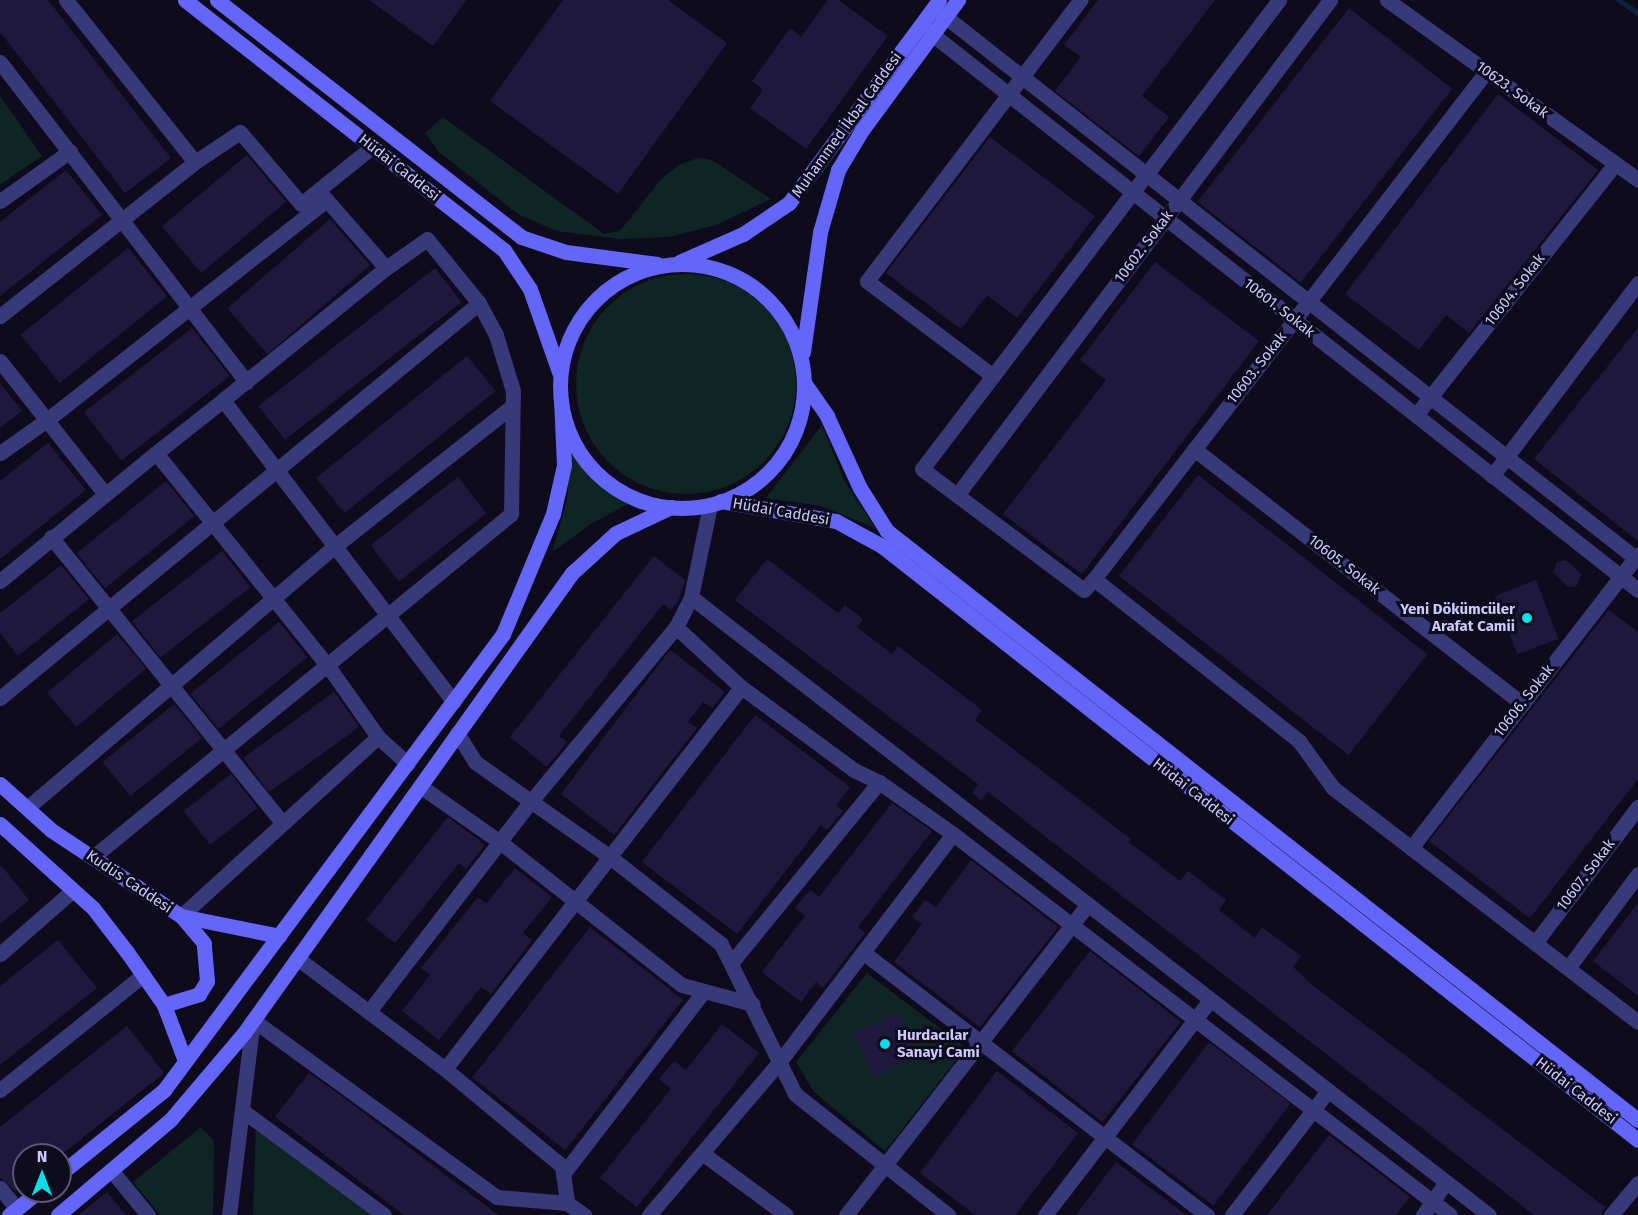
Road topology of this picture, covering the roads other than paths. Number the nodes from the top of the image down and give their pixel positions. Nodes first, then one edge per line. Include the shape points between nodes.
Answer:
1 (66, 0) edge
2 (185, 0) edge
3 (217, 0) edge
4 (958, 0) edge
5 (1080, 0) edge
6 (1279, 0) edge
7 (1330, 0) edge
8 (1387, 0) edge
9 (936, 4) edge
10 (946, 17) junction
11 (920, 25) junction
12 (933, 35) junction
13 (1, 66) edge
14 (1486, 72) junction
15 (1022, 76) junction
16 (1008, 95) junction
17 (372, 147) junction
18 (70, 151) junction
19 (195, 162) junction
20 (1615, 164) junction
21 (1146, 174) junction
22 (1638, 180) edge
23 (1132, 192) junction
24 (322, 195) junction
25 (1179, 200) junction
26 (0, 201) edge
27 (1166, 218) junction
28 (123, 219) junction
29 (669, 264) junction
30 (386, 268) junction
31 (1638, 283) edge
32 (1308, 301) junction
33 (479, 303) junction
34 (189, 308) junction
35 (0, 316) edge
36 (1294, 320) junction
37 (0, 361) edge
38 (803, 364) junction
39 (560, 375) junction
40 (993, 376) junction
41 (246, 382) junction
42 (805, 384) junction
43 (1430, 397) junction
44 (223, 400) junction
45 (561, 400) junction
46 (512, 406) junction
47 (1416, 415) junction
48 (47, 420) junction
49 (1194, 449) junction
50 (0, 453) edge
51 (156, 453) junction
52 (1507, 457) junction
53 (276, 469) junction
54 (1492, 476) junction
55 (105, 494) junction
56 (957, 495) junction
57 (716, 503) junction
58 (671, 507) junction
59 (213, 521) junction
60 (51, 537) junction
61 (335, 546) junction
62 (1637, 557) edge
63 (1621, 577) junction
64 (1094, 579) junction
65 (0, 581) edge
66 (1638, 590) edge
67 (691, 597) junction
68 (271, 601) junction
69 (108, 608) junction
70 (389, 616) junction
71 (676, 627) junction
72 (328, 666) junction
73 (171, 686) junction
74 (741, 687) junction
75 (0, 698) edge
76 (454, 702) junction
77 (1522, 704) junction
78 (457, 733) junction
79 (378, 737) junction
80 (224, 751) junction
81 (408, 764) junction
82 (879, 782) junction
83 (0, 784) edge
84 (420, 786) junction
85 (531, 801) junction
86 (1638, 807) edge
87 (27, 808) junction
88 (0, 824) edge
89 (283, 824) junction
90 (953, 834) junction
91 (500, 842) junction
92 (1411, 848) junction
93 (93, 857) junction
94 (610, 857) junction
95 (1638, 874) edge
96 (73, 890) junction
97 (576, 903) junction
98 (1088, 904) junction
99 (181, 916) junction
100 (1071, 924) junction
101 (279, 936) junction
102 (1534, 943) junction
103 (864, 953) junction
104 (0, 954) edge
105 (297, 958) junction
106 (731, 963) junction
107 (1568, 968) junction
108 (143, 975) junction
109 (704, 991) junction
110 (1210, 1000) junction
111 (753, 1004) junction
112 (164, 1005) junction
113 (370, 1010) junction
114 (253, 1020) junction
115 (1195, 1020) junction
116 (1638, 1022) edge
117 (980, 1041) junction
118 (185, 1061) junction
119 (780, 1061) junction
120 (446, 1069) junction
121 (0, 1090) edge
122 (1328, 1091) junction
123 (243, 1111) junction
124 (1313, 1112) junction
125 (1638, 1120) edge
126 (1105, 1137) junction
127 (1638, 1140) edge
128 (702, 1153) junction
129 (72, 1164) edge
130 (884, 1164) junction
131 (111, 1170) junction
132 (563, 1174) junction
133 (1446, 1182) junction
134 (1638, 1183) edge
135 (0, 1188) edge
136 (1433, 1202) junction
137 (567, 1203) junction
138 (13, 1212) edge
139 (58, 1215) edge
140 (148, 1215) edge
141 (229, 1215) edge
142 (384, 1215) edge
143 (584, 1215) edge
144 (649, 1215) edge
145 (786, 1215) edge
146 (846, 1215) edge
147 (948, 1215) edge
148 (1045, 1215) edge
149 (1207, 1215) edge
150 (1232, 1215) edge
151 (1423, 1215) edge
152 (1450, 1215) edge
153 (1489, 1215) edge
154 (1611, 1215) edge

1 - 19 street
2 - 17 street, Hüdai Caddesi
3 - 29 street, Hüdai Caddesi via 521,237 566,252
4 - 10 street, Muhammed İkbal Caddesi
5 - 15 street
6 - 21 street
7 - 25 street, 10602. Sokak
8 - 14 street, 10623. Sokak
9 - 10 street, 10601. Sokak
9 - 11 street, Muhammed İkbal Caddesi
10 - 12 street, Muhammed İkbal Caddesi
10 - 15 street, 10601. Sokak
11 - 12 street, 10601. Sokak
11 - 29 street, Muhammed İkbal Caddesi via 783,210 743,234
12 - 16 street, 10601. Sokak
12 - 38 street, Muhammed İkbal Caddesi via 862,130 838,170 820,232 807,305
13 - 18 street
14 - 20 street, 10623. Sokak
14 - 32 street, 10603. Sokak
15 - 16 street
15 - 21 street, 10601. Sokak
16 - 23 street, 10601. Sokak
16 - 40 street via 867,281
17 - 24 street
17 - 39 street, Hüdai Caddesi via 488,236 518,267 530,289
18 - 26 street
18 - 28 street
19 - 24 street via 240,132 301,204
19 - 28 street
20 - 22 street, 10623. Sokak
20 - 43 street, 10604. Sokak
21 - 23 street
21 - 25 street, 10601. Sokak
23 - 27 street, 10601. Sokak
23 - 40 street
24 - 30 street
24 - 34 street
25 - 27 street, 10602. Sokak
25 - 32 street, 10601. Sokak
27 - 36 street, 10601. Sokak
27 - 56 street, 10602. Sokak
28 - 34 street
28 - 35 street
29 - 38 street, Hüdai Caddesi via 732,274 765,296 790,327
29 - 39 street, Muhammed İkbal Caddesi via 632,274 593,303 567,344
30 - 33 street via 427,239
30 - 41 street
31 - 52 street
32 - 36 street, 10603. Sokak
32 - 43 street, 10601. Sokak
33 - 46 street via 496,335 513,391
33 - 53 street
34 - 41 street
34 - 48 street
36 - 47 street, 10601. Sokak
36 - 49 street, 10603. Sokak
37 - 48 street
38 - 42 street
39 - 45 street
40 - 56 street via 922,469
41 - 44 street
42 - 57 street via 800,420 784,453 760,480
42 - 125 street, Hüdai Caddesi via 827,416 860,488 887,531
43 - 47 street, 10604. Sokak
43 - 52 street, 10601. Sokak
44 - 51 street
44 - 53 street
45 - 58 street via 573,440 597,473 631,497
45 - 76 street via 564,465 553,514 503,634
46 - 61 street
46 - 70 street via 511,514
47 - 54 street, 10601. Sokak
48 - 50 street
48 - 55 street
49 - 64 street, 10603. Sokak
49 - 77 street, 10605. Sokak
51 - 55 street
51 - 59 street
52 - 54 street
52 - 62 street, 10601. Sokak
53 - 59 street
53 - 61 street
54 - 63 street, 10601. Sokak
55 - 60 street
56 - 64 street via 1084,590
57 - 58 street
57 - 67 street
57 - 127 street, Hüdai Caddesi via 836,521 882,546
58 - 78 street via 615,533 572,573
59 - 68 street
59 - 69 street
60 - 65 street
60 - 69 street
61 - 68 street
61 - 70 street
62 - 63 street, 10606. Sokak
63 - 66 street, 10601. Sokak
63 - 77 street, 10606. Sokak
64 - 92 street via 1299,741 1333,788
67 - 71 street
67 - 98 street
68 - 72 street
68 - 73 street
69 - 73 street
69 - 75 street
70 - 72 street
70 - 76 street
71 - 74 street
71 - 85 street
72 - 79 street
72 - 80 street
73 - 80 street
73 - 87 street
74 - 82 street via 854,770
74 - 94 street
76 - 81 street
77 - 92 street, 10606. Sokak
78 - 84 street
78 - 85 street via 475,762
79 - 81 street
79 - 89 street
80 - 89 street
80 - 93 street
81 - 101 street
82 - 90 street
82 - 106 street
83 - 87 street, Kudüs Caddesi
84 - 91 street
84 - 105 street
85 - 91 street
85 - 94 street
86 - 102 street, 10607. Sokak
87 - 93 street, Kudüs Caddesi
88 - 96 street
89 - 99 street
90 - 100 street
90 - 103 street
91 - 97 street
91 - 113 street
92 - 102 street
93 - 99 street, Kudüs Caddesi
94 - 97 street
94 - 106 street via 721,944
95 - 107 street
96 - 104 street
96 - 108 street via 93,908
97 - 109 street via 682,986
97 - 120 street
98 - 100 street
98 - 110 street
99 - 101 street, Kudüs Caddesi
99 - 112 street via 204,943 207,981 199,994
100 - 115 street
100 - 117 street
101 - 118 street
102 - 107 street
103 - 117 street
103 - 119 street
105 - 113 street
105 - 114 street
106 - 111 street
107 - 116 street
108 - 112 street
108 - 121 street
109 - 111 street
109 - 132 street
110 - 115 street
110 - 122 street
111 - 119 street
112 - 118 street
113 - 120 street
114 - 123 street
114 - 131 street via 171,1119
114 - 137 street via 497,1197
115 - 124 street
115 - 126 street
117 - 126 street
117 - 130 street
118 - 129 street via 164,1090
119 - 128 street
119 - 130 street via 795,1094
120 - 132 street via 562,1166
122 - 124 street
122 - 133 street
123 - 141 street
123 - 142 street
124 - 136 street
124 - 150 street
126 - 148 street
126 - 149 street
128 - 144 street
128 - 145 street
130 - 146 street
130 - 147 street
131 - 139 street
131 - 140 street
132 - 137 street
133 - 136 street
133 - 153 street
134 - 154 street
135 - 138 street
136 - 151 street
136 - 152 street
137 - 143 street

